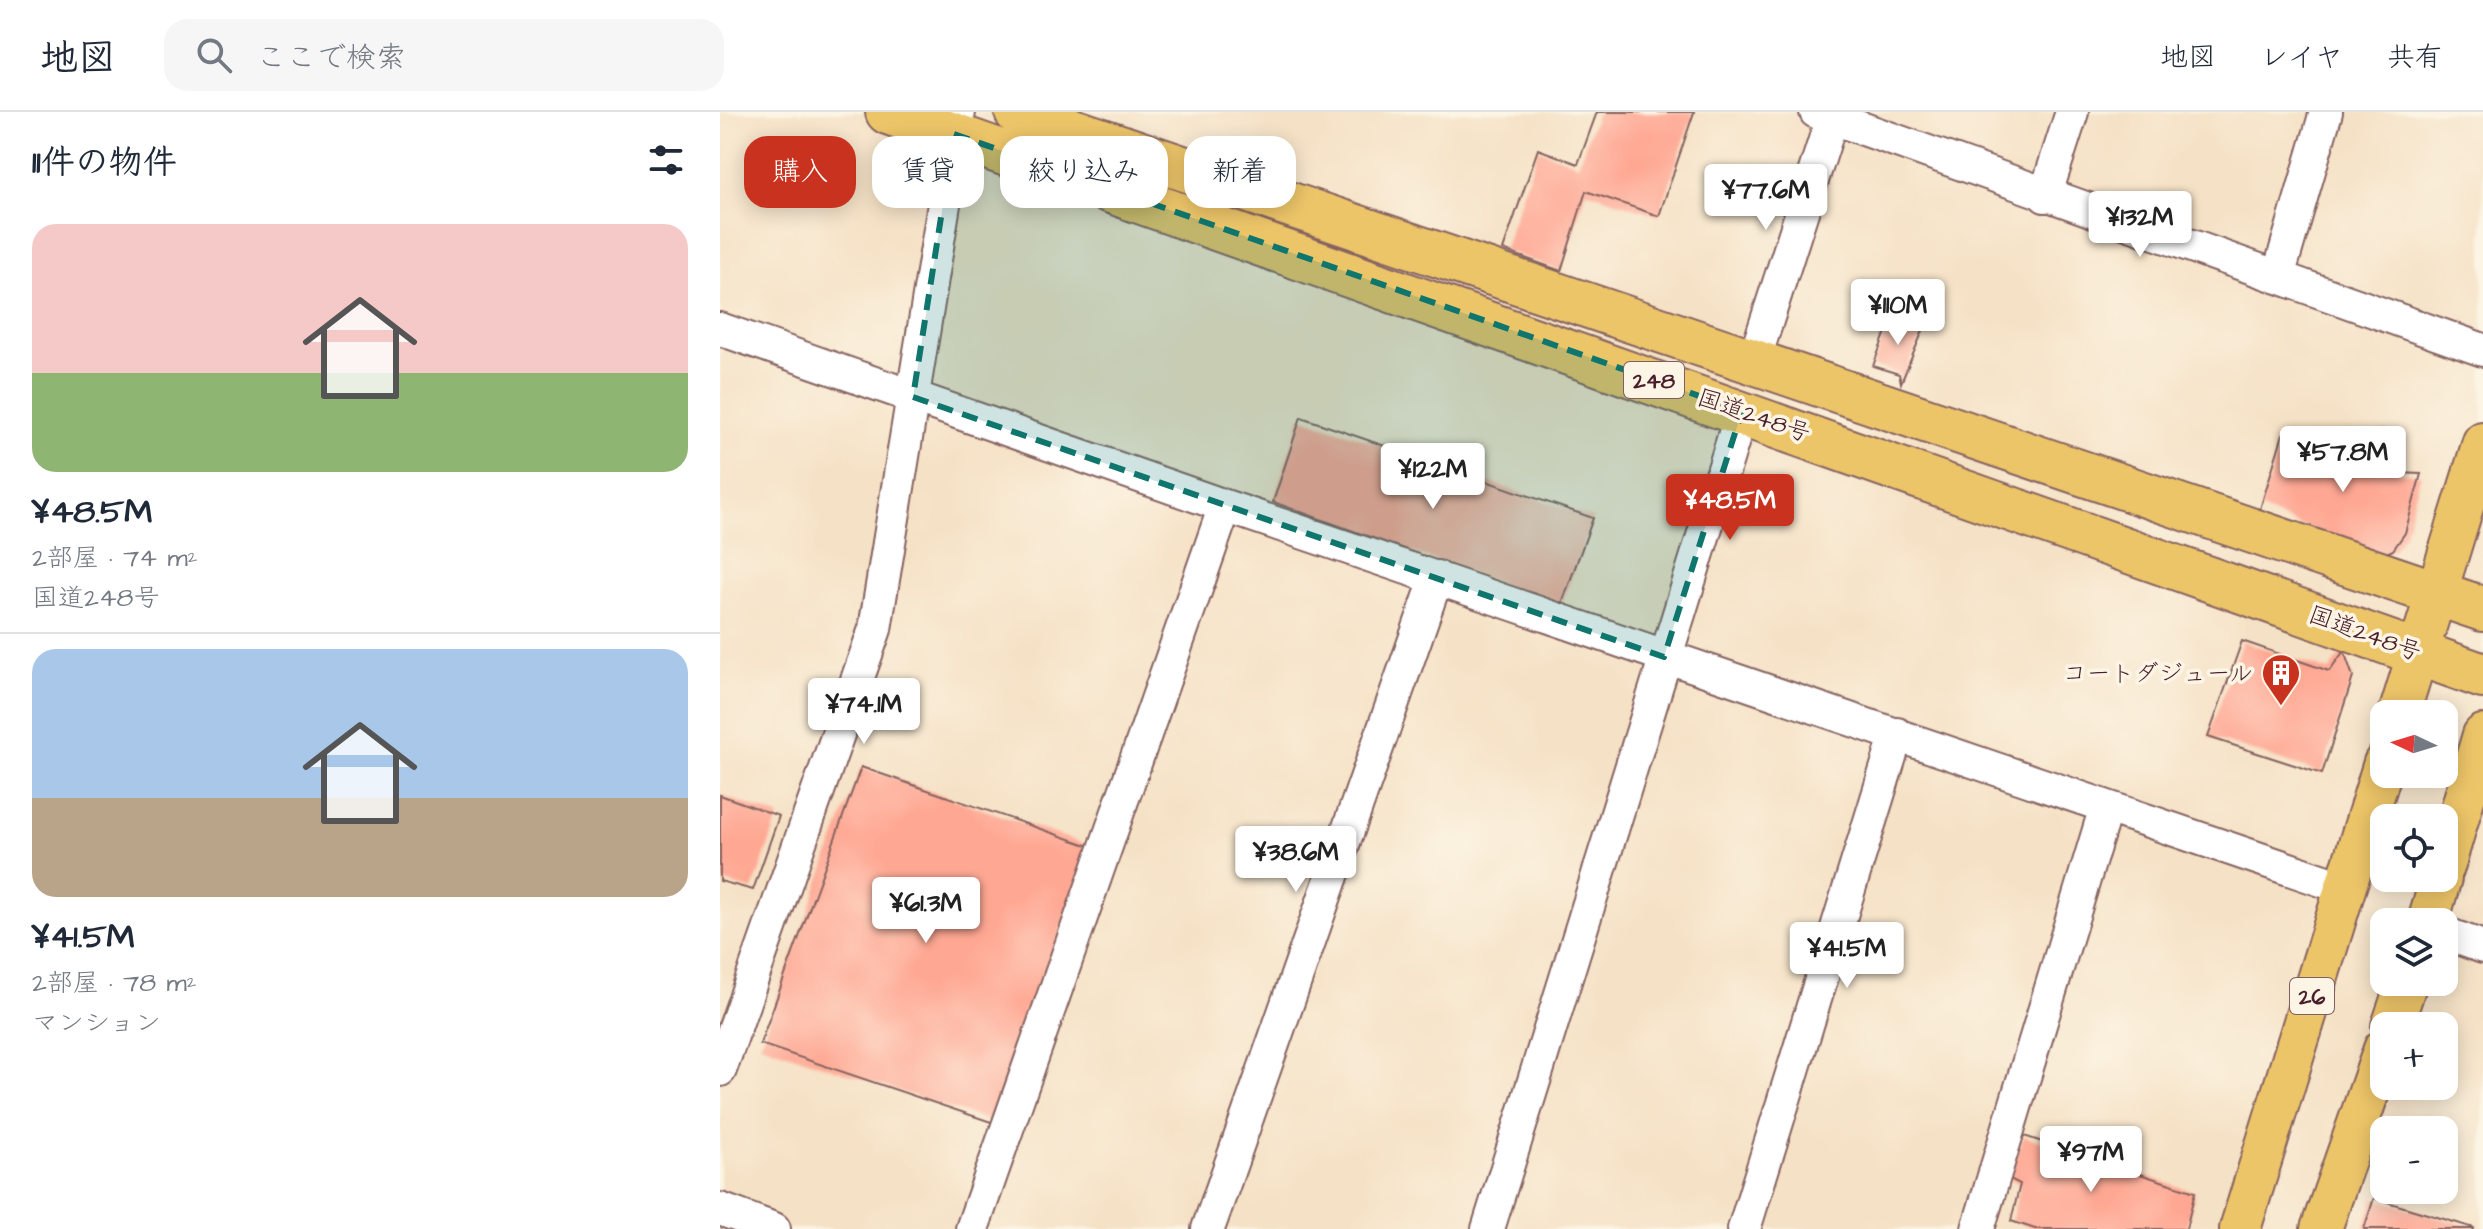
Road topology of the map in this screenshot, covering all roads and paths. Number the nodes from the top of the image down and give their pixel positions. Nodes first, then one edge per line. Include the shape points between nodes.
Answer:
1 (888, 112) edge
2 (1017, 112) edge
3 (2072, 112) edge
4 (2326, 112) edge
5 (1827, 114) edge
6 (956, 123) edge
7 (2045, 196) junction
8 (2278, 277) junction
9 (720, 329) edge
10 (2483, 350) edge
11 (1753, 364) junction
12 (913, 397) junction
13 (1742, 411) junction
14 (2483, 442) edge
15 (1225, 506) junction
16 (1437, 577) junction
17 (2437, 593) junction
18 (2483, 609) edge
19 (2418, 652) junction
20 (1664, 657) junction
21 (2483, 676) edge
22 (2403, 700) edge
23 (1897, 734) junction
24 (2483, 735) edge
25 (2376, 788) edge
26 (2106, 807) junction
27 (2458, 820) edge
28 (2345, 888) junction
29 (2458, 938) edge
30 (2483, 947) edge
31 (720, 1070) edge
32 (2370, 1089) edge
33 (720, 1209) edge
34 (774, 1229) edge
35 (972, 1229) edge
36 (1208, 1229) edge
37 (1488, 1229) edge
38 (1744, 1229) edge
39 (1978, 1229) edge
40 (2240, 1229) edge
41 (2321, 1229) edge

1 - 6 highway, 国道248号 / 248
2 - 11 highway, 国道248号 / 248
3 - 7 street
4 - 8 street
5 - 7 street
5 - 11 street
6 - 12 street
6 - 13 highway, 国道248号 / 248
7 - 8 street
8 - 10 street
9 - 12 street
11 - 17 highway, 国道248号 / 248
12 - 15 street
12 - 31 street via 875,629
13 - 19 highway, 国道248号 / 248
13 - 20 street
14 - 17 main road
15 - 16 street
15 - 35 street
16 - 20 street
16 - 36 street
17 - 18 highway, 国道248号 / 248
17 - 19 main road
19 - 21 highway, 国道248号 / 248
19 - 22 main road
20 - 23 street
20 - 37 street
23 - 26 street
23 - 38 street
24 - 27 main road
25 - 28 main road, 26
26 - 28 street
26 - 39 street
28 - 40 main road, 26
29 - 30 street
32 - 41 main road
33 - 34 street

